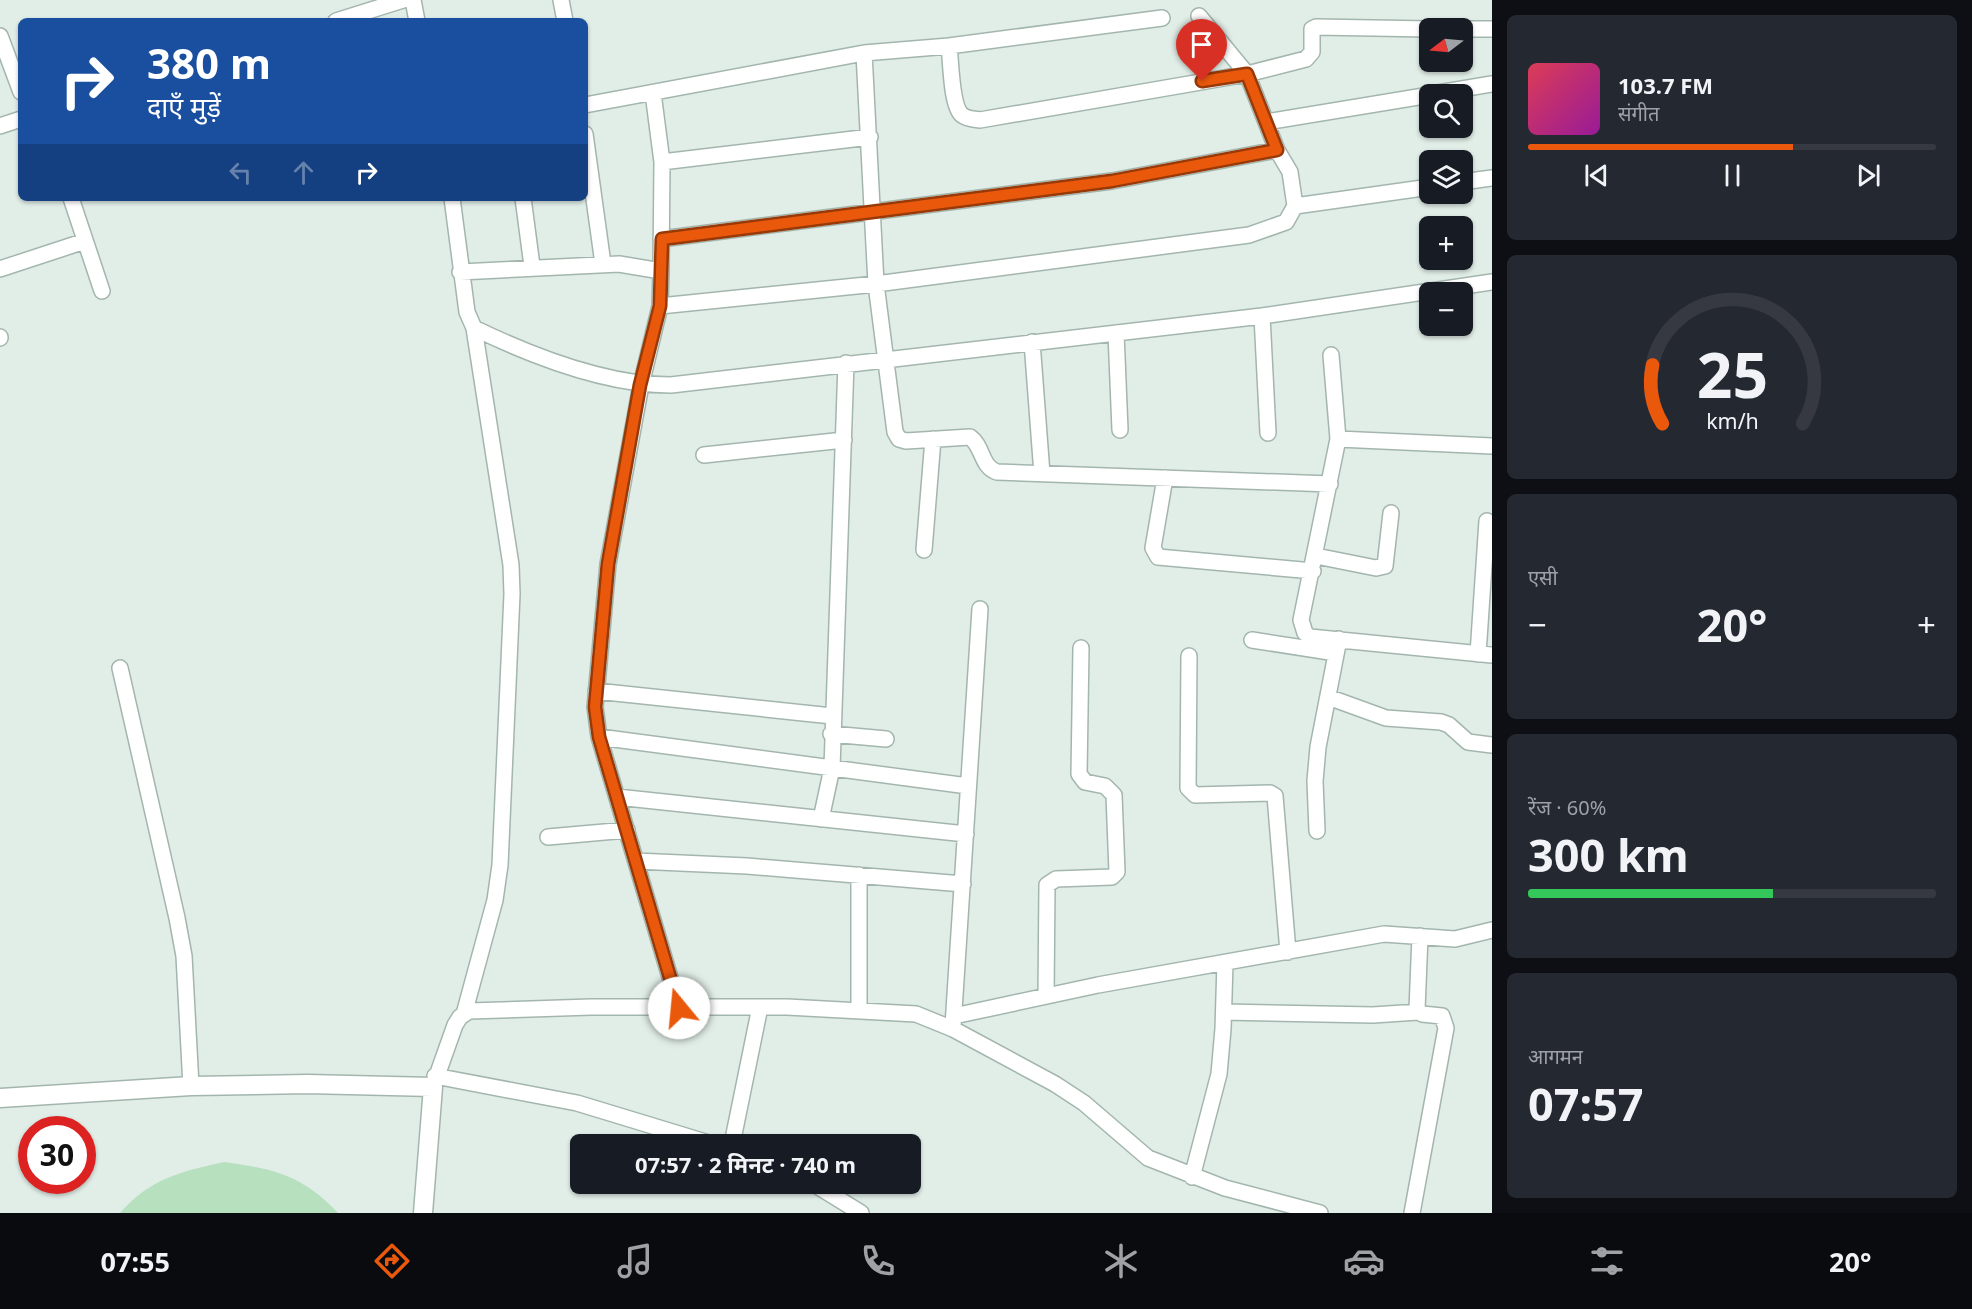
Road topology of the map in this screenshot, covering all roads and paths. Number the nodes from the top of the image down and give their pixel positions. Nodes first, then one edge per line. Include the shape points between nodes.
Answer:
1 (403, 0) edge
2 (413, 0) edge
3 (561, 0) edge
4 (1199, 16) dead end
5 (346, 18) edge
6 (416, 18) edge
7 (564, 18) edge
8 (1162, 18) dead end
9 (1419, 29) edge
10 (1473, 29) edge
11 (1492, 29) edge
12 (0, 36) edge
13 (950, 46) junction
14 (864, 53) junction
15 (1247, 74) junction
16 (1492, 84) edge
17 (18, 85) edge
18 (1473, 87) edge
19 (652, 93) junction
20 (1419, 97) edge
21 (588, 104) edge
22 (18, 120) edge
23 (1266, 122) junction
24 (0, 126) edge
25 (870, 138) junction
26 (1277, 150) junction
27 (588, 156) edge
28 (662, 162) junction
29 (1492, 178) edge
30 (1473, 181) edge
31 (1419, 189) edge
32 (72, 201) edge
33 (452, 201) edge
34 (523, 201) edge
35 (1295, 206) junction
36 (871, 211) junction
37 (662, 239) junction
38 (85, 241) junction
39 (603, 264) junction
40 (532, 266) junction
41 (0, 269) edge
42 (661, 271) junction
43 (460, 272) junction
44 (1492, 282) edge
45 (876, 284) junction
46 (102, 291) dead end
47 (660, 306) junction
48 (1262, 316) junction
49 (474, 328) junction
50 (1116, 333) junction
51 (1032, 342) junction
52 (1331, 355) dead end
53 (884, 358) junction
54 (846, 363) junction
55 (640, 385) junction
56 (1120, 429) dead end
57 (1268, 433) dead end
58 (933, 439) junction
59 (1338, 439) junction
60 (844, 440) junction
61 (1492, 446) edge
62 (704, 455) dead end
63 (1042, 474) junction
64 (1165, 478) junction
65 (1330, 484) junction
66 (1391, 513) dead end
67 (1487, 521) dead end
68 (924, 550) dead end
69 (1314, 564) junction
70 (980, 609) dead end
71 (1252, 640) dead end
72 (1337, 646) junction
73 (1081, 648) dead end
74 (1485, 655) edge
75 (1189, 656) dead end
76 (120, 668) dead end
77 (596, 691) junction
78 (1328, 697) junction
79 (832, 716) junction
80 (831, 734) junction
81 (599, 737) junction
82 (886, 740) dead end
83 (1492, 745) edge
84 (832, 768) junction
85 (968, 786) junction
86 (617, 797) junction
87 (821, 819) junction
88 (627, 830) junction
89 (1317, 831) dead end
90 (966, 834) junction
91 (548, 837) dead end
92 (636, 861) junction
93 (859, 875) junction
94 (963, 884) junction
95 (1492, 930) edge
96 (1420, 936) junction
97 (1288, 952) junction
98 (1225, 963) junction
99 (1046, 995) junction
100 (760, 1007) junction
101 (679, 1008) junction
102 (859, 1010) junction
103 (1224, 1012) junction
104 (1418, 1012) junction
105 (464, 1014) junction
106 (953, 1023) junction
107 (434, 1082) junction
108 (190, 1086) junction
109 (0, 1098) edge
110 (679, 1134) edge
111 (734, 1134) edge
112 (1192, 1177) junction
113 (830, 1194) edge
114 (423, 1213) edge
115 (861, 1213) edge
116 (1320, 1213) edge
117 (1412, 1213) edge

1 - 5 street
2 - 6 street
3 - 7 street
4 - 15 street
8 - 13 street
9 - 15 street via 1314,28 1309,58
10 - 11 street
12 - 17 street
13 - 14 street
13 - 15 street via 955,103 960,114 980,120
14 - 19 street
14 - 25 street
15 - 23 street
16 - 18 street
19 - 21 street
19 - 28 street
20 - 23 street
22 - 24 street
23 - 26 street
25 - 28 street
25 - 36 street
26 - 35 street via 1290,172
26 - 36 street via 1112,181
27 - 39 street
28 - 37 street
29 - 30 street
31 - 35 street
32 - 38 street
33 - 43 street
34 - 40 street
35 - 45 street via 1286,222 1249,235
36 - 37 street
36 - 45 street
37 - 42 street
38 - 41 street
38 - 46 street
39 - 40 street
39 - 42 street
40 - 43 street
42 - 47 street
43 - 49 street
44 - 48 street
45 - 47 street
45 - 53 street
47 - 55 street
48 - 50 street
48 - 57 street
49 - 55 street via 606,378
49 - 105 street via 506,530 512,594 500,865 495,900
50 - 51 street
50 - 56 street
51 - 53 street
51 - 63 street
52 - 59 street
53 - 54 street
53 - 58 street via 897,436 906,441
54 - 55 street via 671,385
54 - 60 street
55 - 77 street via 608,564
58 - 63 street via 970,437 992,471
58 - 68 street
59 - 61 street
59 - 65 street
60 - 62 street
60 - 79 street
63 - 64 street
64 - 65 street
64 - 69 street via 1153,548 1158,557
65 - 69 street
66 - 69 street via 1385,566
67 - 74 street
69 - 72 street via 1302,626 1311,637
70 - 85 street
71 - 72 street
72 - 74 street
72 - 78 street
73 - 99 street via 1078,769 1085,782 1105,786 1114,795 1117,872 1112,878 1056,879 1047,885
75 - 97 street via 1188,788 1195,795 1275,796
76 - 108 street via 184,956
77 - 79 street
77 - 81 street
78 - 83 street via 1386,718 1441,722 1468,742
78 - 89 street via 1315,781
79 - 80 street
80 - 82 street
80 - 84 street
81 - 84 street
81 - 86 street
84 - 85 street
84 - 87 street
85 - 90 street
86 - 87 street
86 - 88 street
87 - 90 street
88 - 91 street
88 - 92 street
90 - 94 street
92 - 93 street
92 - 101 street
93 - 94 street
93 - 102 street
94 - 106 street
95 - 96 street via 1463,939
96 - 97 street via 1384,934
96 - 104 street
97 - 98 street
98 - 99 street
98 - 103 street
99 - 106 street
100 - 101 street
100 - 102 street
100 - 111 street
101 - 105 street via 591,1007
102 - 106 street via 916,1014
103 - 104 street
103 - 112 street via 1219,1074
104 - 117 street via 1442,1016 1446,1028
105 - 107 street via 455,1025
106 - 112 street via 1084,1103 1148,1158
107 - 108 street
107 - 110 street via 577,1103
107 - 114 street
108 - 109 street
112 - 116 street
113 - 115 street

